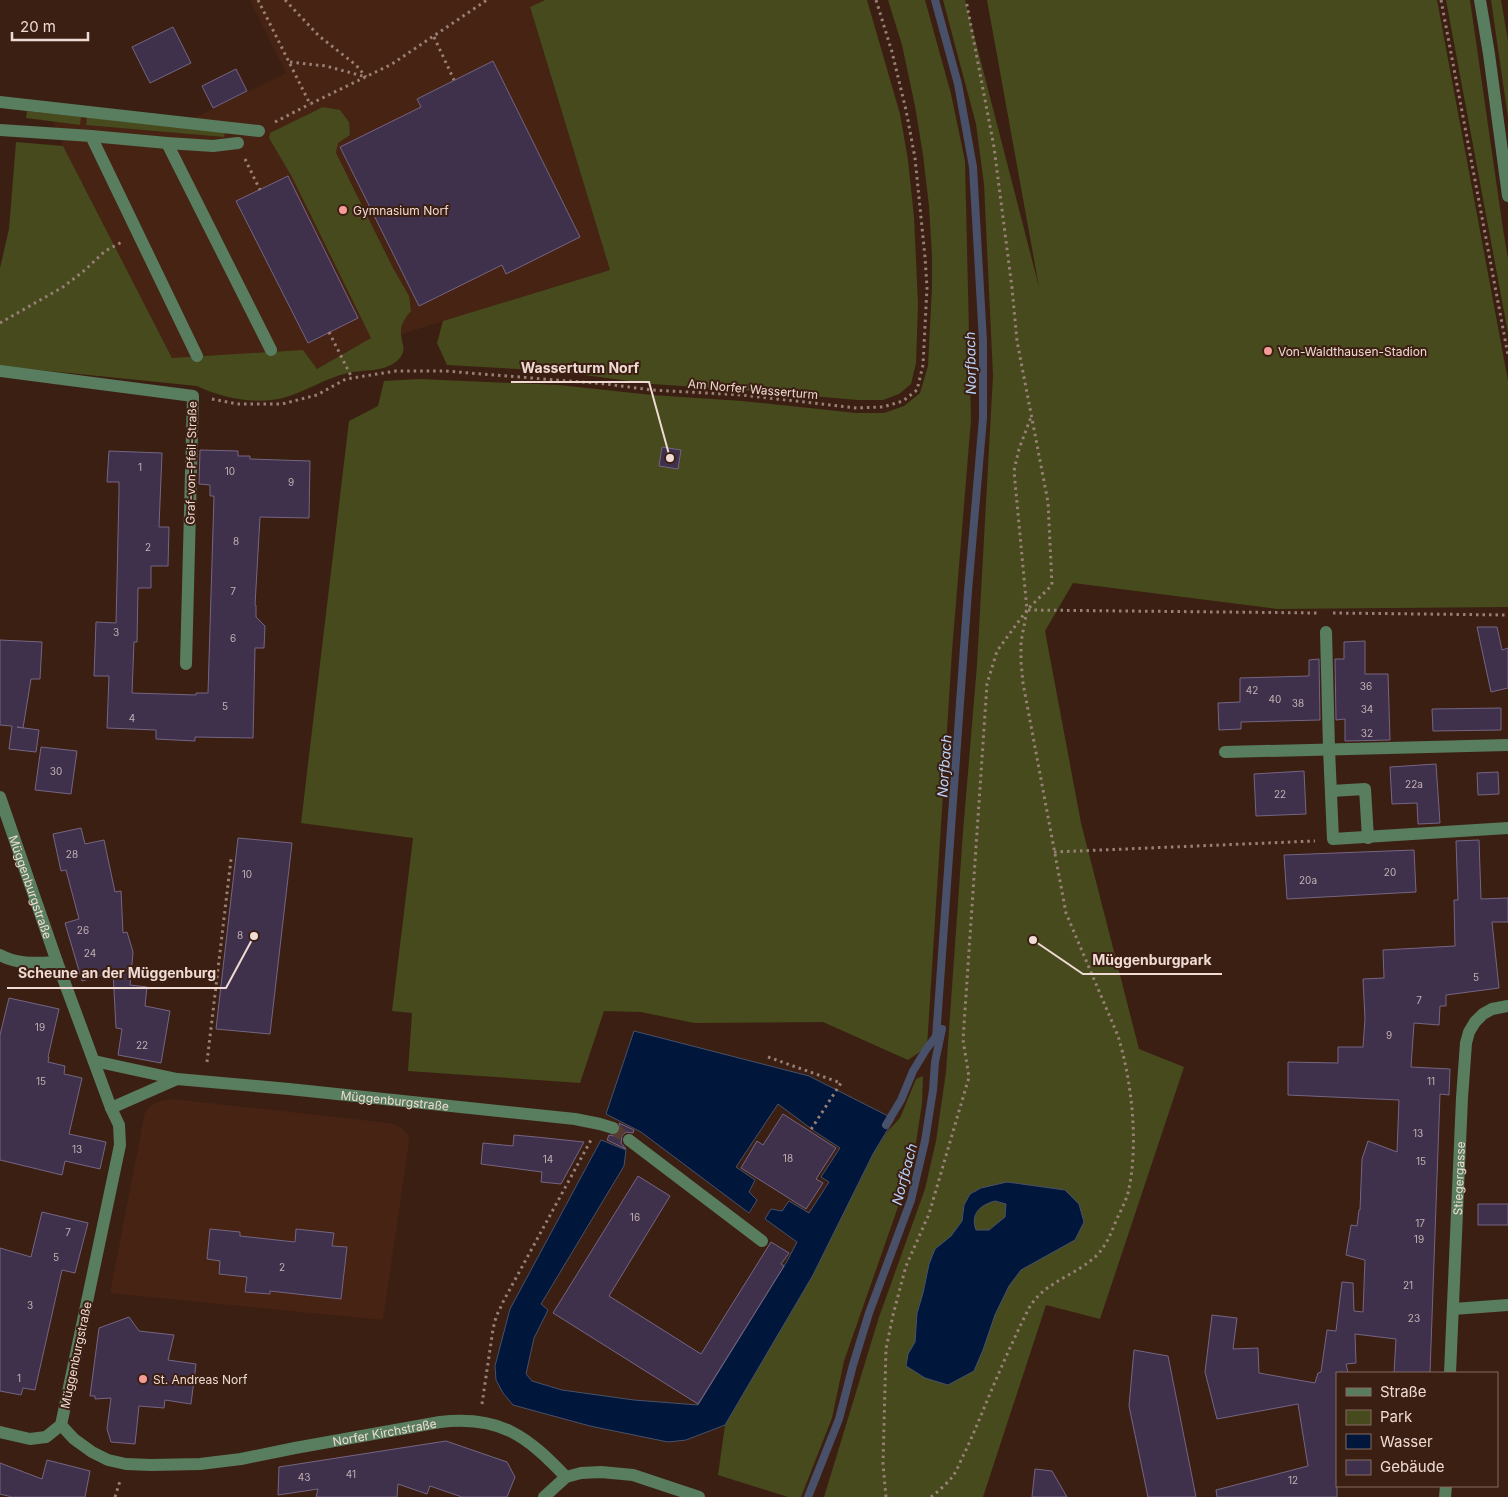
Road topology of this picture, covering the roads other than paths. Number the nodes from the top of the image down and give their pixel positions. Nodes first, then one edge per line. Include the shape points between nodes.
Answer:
1 (1480, 0) edge
2 (0, 102) edge
3 (0, 130) edge
4 (259, 131) dead end
5 (91, 136) junction
6 (167, 143) junction
7 (238, 143) road end
8 (1508, 196) edge
9 (271, 350) dead end
10 (197, 356) dead end
11 (0, 372) edge
12 (1326, 632) dead end
13 (186, 664) dead end
14 (1508, 745) edge
15 (1328, 749) junction
16 (1225, 752) dead end
17 (1331, 790) junction
18 (0, 797) edge
19 (1508, 828) edge
20 (1368, 838) junction
21 (0, 955) edge
22 (57, 962) junction
23 (1508, 1006) edge
24 (94, 1061) junction
25 (177, 1079) junction
26 (111, 1108) junction
27 (613, 1128) tunnel mouth
28 (629, 1140) tunnel mouth
29 (762, 1241) dead end
30 (1508, 1305) edge
31 (1453, 1308) junction
32 (1450, 1372) edge
33 (61, 1425) junction
34 (0, 1432) edge
35 (566, 1477) junction
36 (544, 1497) edge
37 (699, 1497) edge

1 - 8 street
2 - 4 street
3 - 5 street
5 - 6 street
5 - 10 street
6 - 7 street via 213,146
6 - 9 street
11 - 13 street, Graf-von-Pfeil-Straße via 193,396
12 - 15 street
14 - 15 street
15 - 16 street
15 - 17 street
17 - 20 street via 1366,789
17 - 20 street via 1333,839
18 - 22 street, Müggenburgstraße
19 - 20 street
21 - 22 street via 20,962
22 - 24 street, Müggenburgstraße
23 - 31 street, Stiegergasse via 1483,1014 1469,1032 1466,1043
24 - 25 street, Müggenburgstraße
24 - 26 street, Müggenburgstraße
25 - 26 street
25 - 27 street, Müggenburgstraße via 575,1118
26 - 33 street, Müggenburgstraße via 119,1125 120,1145
28 - 29 street
30 - 31 street
31 - 32 street, Stiegergasse
33 - 34 street via 46,1437 30,1439
33 - 35 street, Norfer Kirchstraße via 74,1439 108,1460 151,1465 241,1459 440,1422 480,1422 500,1427 530,1442
35 - 36 street
35 - 37 street via 601,1472 633,1475

